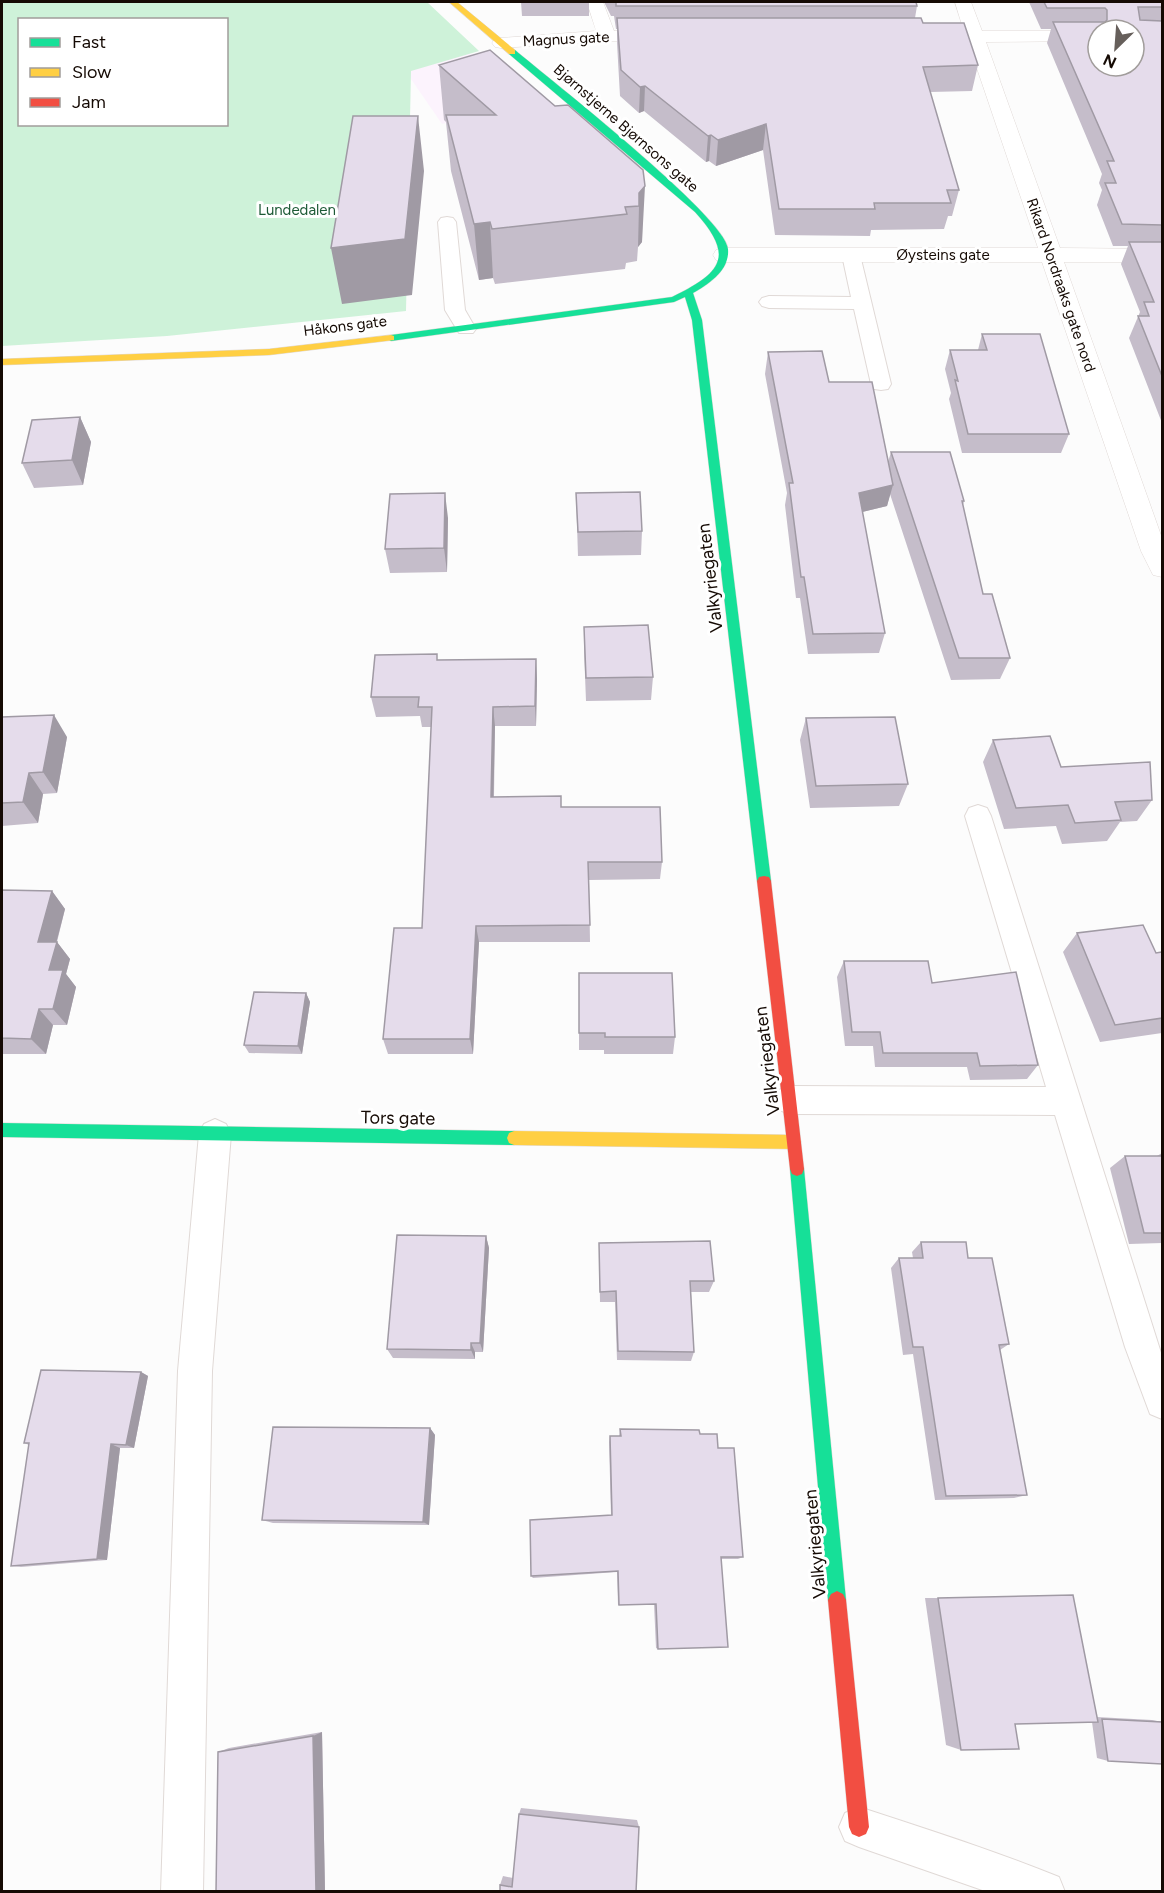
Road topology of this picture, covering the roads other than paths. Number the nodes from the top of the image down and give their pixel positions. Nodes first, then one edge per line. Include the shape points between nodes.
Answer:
1 (453, 2) edge
2 (595, 2) edge
3 (963, 2) edge
4 (607, 36) junction
5 (679, 36) edge
6 (1086, 36) edge
7 (941, 37) edge
8 (976, 37) junction
9 (501, 43) junction
10 (447, 222) dead end
11 (724, 255) junction
12 (851, 255) junction
13 (1050, 255) junction
14 (1162, 255) edge
15 (688, 293) junction
16 (769, 302) dead end
17 (862, 303) junction
18 (466, 329) junction
19 (2, 362) edge
20 (881, 384) dead end
21 (1162, 568) edge
22 (978, 816) dead end
23 (790, 1100) junction
24 (1066, 1101) junction
25 (2, 1131) edge
26 (215, 1134) junction
27 (795, 1142) junction
28 (1162, 1402) edge
29 (860, 1827) joint
30 (182, 1892) edge
31 (1044, 1892) edge

1 - 9 street, Bjørnstjerne Bjørnsons gate
2 - 4 street
3 - 8 street, Rikard Nordraaks gate nord
4 - 5 street, Magnus gate
4 - 9 street, Magnus gate
6 - 8 street
7 - 8 street
8 - 13 street, Rikard Nordraaks gate nord
9 - 11 street, Bjørnstjerne Bjørnsons gate via 676,191 717,234
10 - 18 lane via 455,310
11 - 12 street, Øysteins gate
11 - 15 street via 717,269
12 - 13 street, Øysteins gate
12 - 17 lane
13 - 14 street, Øysteins gate
13 - 21 street, Rikard Nordraaks gate nord
15 - 18 street, Håkons gate via 652,303
15 - 23 street, Valkyriegaten via 697,320
16 - 17 lane
17 - 20 lane
18 - 19 street, Håkons gate via 269,352
22 - 24 lane
23 - 24 lane
23 - 27 street, Valkyriegaten
24 - 28 lane
25 - 26 street, Tors gate
26 - 27 street, Tors gate
26 - 30 lane via 195,1371
27 - 29 street, Valkyriegaten
29 - 31 lane

